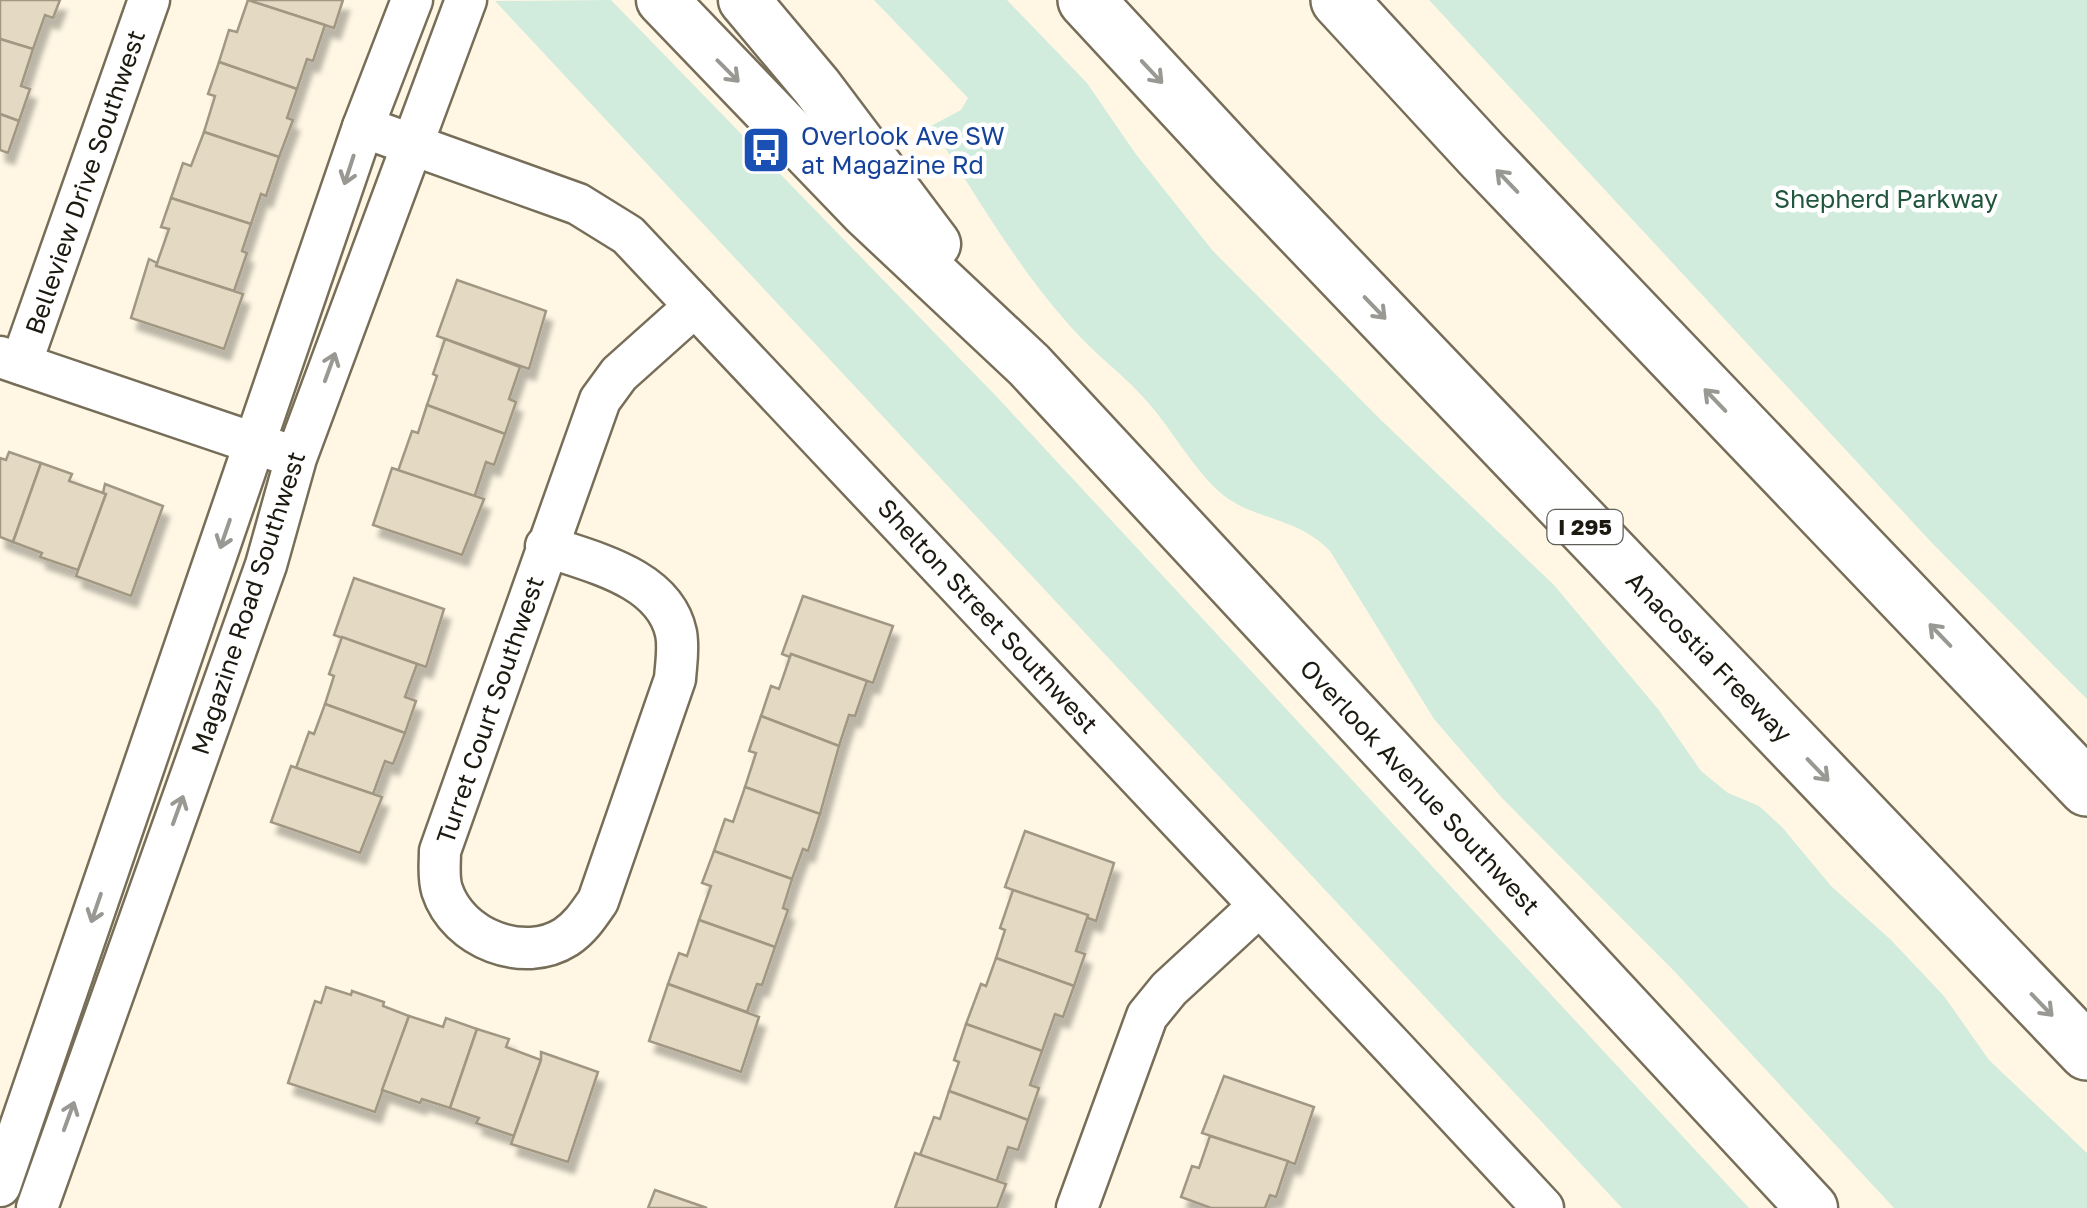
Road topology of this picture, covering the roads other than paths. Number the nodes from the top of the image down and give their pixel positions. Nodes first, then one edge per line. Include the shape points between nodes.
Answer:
1 (149, 0) edge
2 (412, 0) edge
3 (466, 0) edge
4 (662, 0) edge
5 (744, 0) edge
6 (1086, 0) edge
7 (1339, 0) edge
8 (363, 126) junction
9 (412, 143) junction
10 (695, 306) junction
11 (10, 361) edge
12 (1028, 365) junction
13 (257, 442) junction
14 (296, 458) junction
15 (546, 546) junction
16 (2008, 706) junction
17 (2087, 772) edge
18 (2087, 788) edge
19 (1258, 906) junction
20 (2087, 1052) edge
21 (2, 1173) edge
22 (41, 1195) edge
23 (1077, 1208) edge
24 (1543, 1208) edge
25 (1812, 1208) edge

1 - 11 street, Belleview Drive Southwest
2 - 8 street, Magazine Road Southwest
3 - 9 street, Magazine Road Southwest
4 -> 12 street, Overlook Avenue Southwest via 866,211
5 - 12 street, Overlook Avenue Southwest
6 -> 20 highway, Anacostia Freeway / I 295
16 -> 7 highway
8 - 9 street, Shelton Street Southwest
8 -> 13 street, Magazine Road Southwest
9 - 10 street, Shelton Street Southwest via 605,218
14 -> 9 street, Magazine Road Southwest
10 - 15 street, Turret Court Southwest via 608,386
10 - 19 street, Shelton Street Southwest
11 - 13 street
12 - 25 street, Overlook Avenue Southwest
13 - 14 street
13 -> 21 street, Magazine Road Southwest
22 -> 14 street, Magazine Road Southwest via 266,565
15 - 15 street, Turret Court Southwest via 631,578 654,594 676,632 677,654 675,680 598,902 566,937 527,950 489,940 470,926 442,893 440,850
16 - 17 highway
16 - 18 highway
19 - 23 street via 1148,1016
19 - 24 street, Shelton Street Southwest
21 - 22 street

